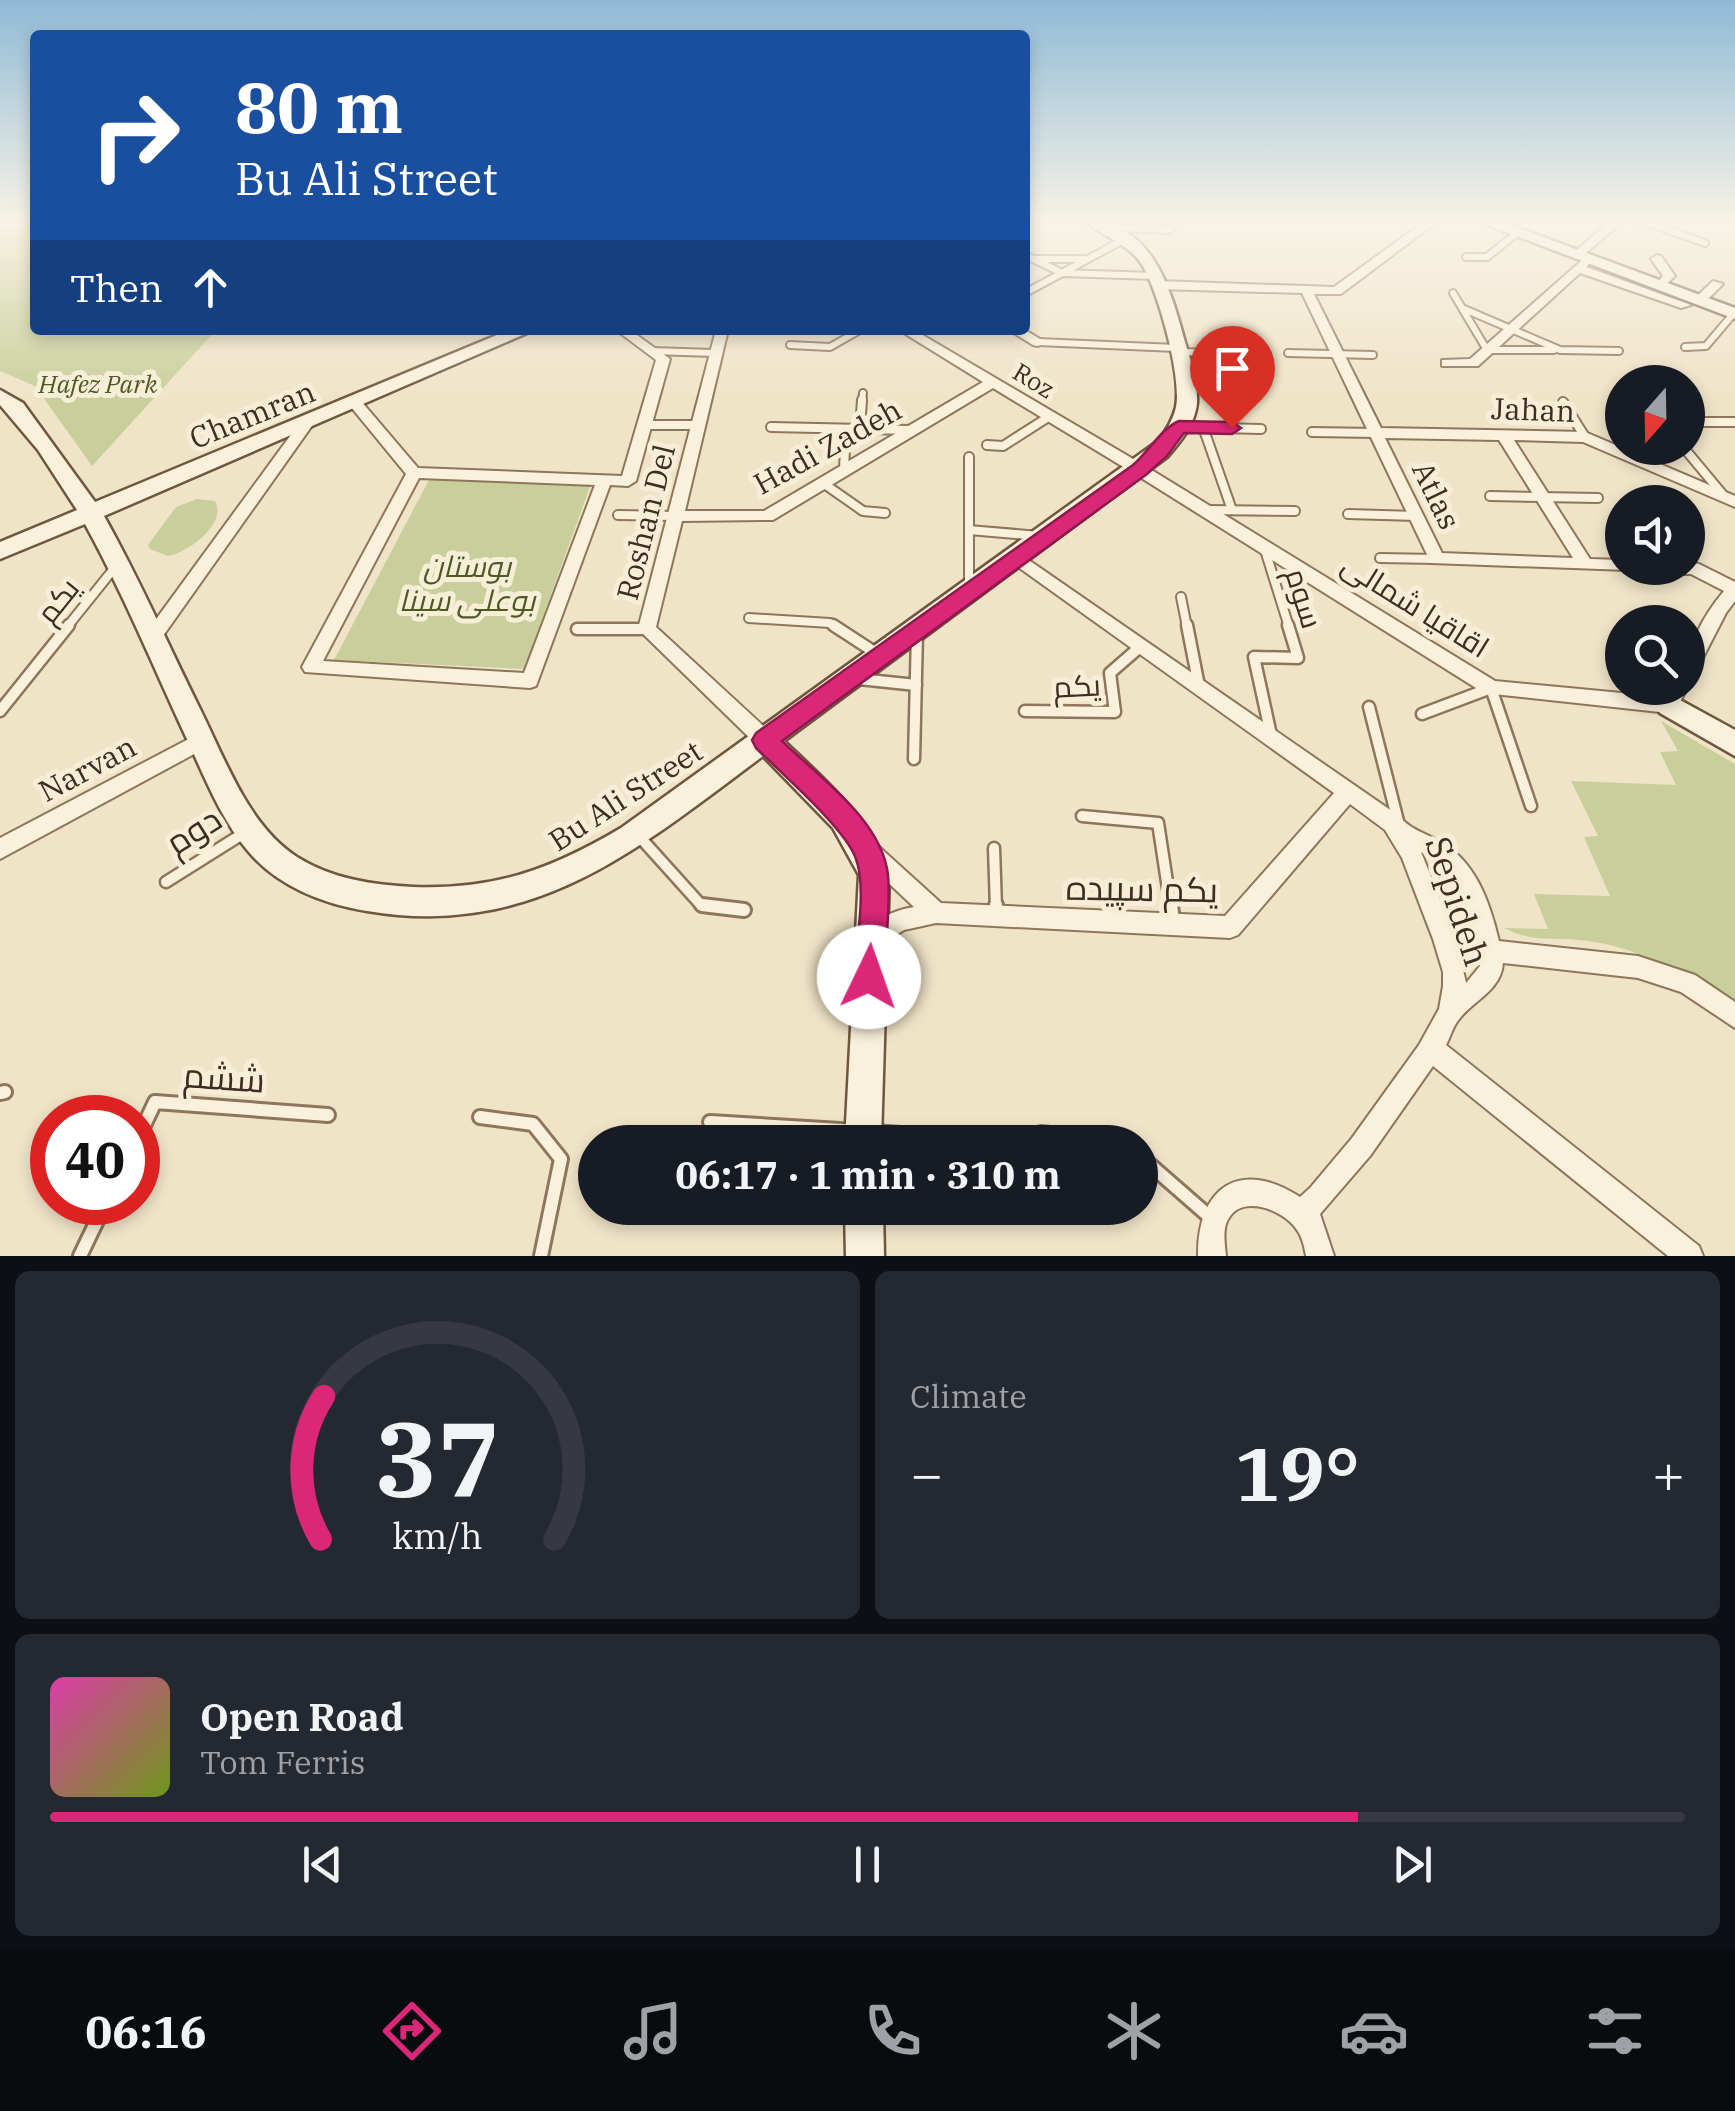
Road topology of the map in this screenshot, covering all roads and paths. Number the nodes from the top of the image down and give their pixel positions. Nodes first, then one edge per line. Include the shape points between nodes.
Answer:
1 (1151, 280) edge
2 (1156, 280) junction
3 (1353, 280) edge
4 (1566, 280) edge
5 (1596, 280) edge
6 (1627, 280) edge
7 (1638, 280) edge
8 (1665, 280) edge
9 (1717, 284) dead end
10 (1660, 286) junction
11 (1603, 288) dead end
12 (1306, 290) junction
13 (1453, 293) dead end
14 (1692, 303) junction
15 (1462, 308) junction
16 (1734, 314) edge
17 (1511, 328) junction
18 (514, 335) edge
19 (629, 335) edge
20 (720, 335) edge
21 (851, 335) edge
22 (913, 335) edge
23 (1025, 335) edge
24 (1038, 342) joint
25 (790, 345) dead end
26 (1685, 347) dead end
27 (1177, 350) junction
28 (1487, 350) junction
29 (1560, 350) junction
30 (1619, 350) dead end
31 (652, 352) junction
32 (715, 352) junction
33 (1234, 353) dead end
34 (1288, 353) dead end
35 (1338, 354) junction
36 (1373, 355) dead end
37 (1447, 363) dead end
38 (993, 382) junction
39 (863, 393) dead end
40 (0, 396) edge
41 (1563, 402) dead end
42 (356, 404) junction
43 (1050, 416) junction
44 (1705, 422) edge
45 (1735, 422) edge
46 (306, 424) junction
47 (647, 425) junction
48 (698, 426) junction
49 (1179, 427) junction
50 (1203, 427) junction
51 (770, 428) dead end
52 (846, 429) junction
53 (860, 429) junction
54 (1261, 429) dead end
55 (912, 430) junction
56 (1312, 432) dead end
57 (1376, 433) junction
58 (1503, 436) junction
59 (1585, 437) junction
60 (987, 446) dead end
61 (969, 457) dead end
62 (1699, 465) edge
63 (1654, 467) joint
64 (844, 469) junction
65 (1140, 470) junction
66 (414, 473) junction
67 (604, 482) junction
68 (823, 483) junction
69 (1490, 496) dead end
70 (1542, 497) junction
71 (1598, 498) dead end
72 (1730, 500) edge
73 (1204, 510) junction
74 (1232, 510) junction
75 (1296, 511) dead end
76 (90, 512) junction
77 (885, 513) dead end
78 (1348, 514) dead end
79 (618, 516) dead end
80 (675, 516) junction
81 (1416, 516) junction
82 (969, 530) junction
83 (1047, 536) junction
84 (1264, 547) junction
85 (0, 551) edge
86 (1017, 558) junction
87 (1380, 558) dead end
88 (1438, 559) junction
89 (1585, 564) junction
90 (1605, 565) edge
91 (116, 566) junction
92 (1705, 574) edge
93 (1735, 589) edge
94 (970, 592) junction
95 (1181, 597) dead end
96 (1727, 613) edge
97 (749, 618) dead end
98 (647, 629) junction
99 (577, 630) dead end
100 (917, 630) junction
101 (152, 638) junction
102 (1705, 645) edge
103 (1141, 646) junction
104 (882, 656) junction
105 (851, 678) junction
106 (916, 685) junction
107 (1199, 686) junction
108 (1491, 688) junction
109 (1605, 693) edge
110 (1685, 705) edge
111 (1369, 706) dead end
112 (0, 712) edge
113 (1026, 712) dead end
114 (1422, 714) dead end
115 (1272, 738) junction
116 (202, 740) junction
117 (765, 740) junction
118 (1735, 744) edge
119 (914, 759) dead end
120 (1348, 792) junction
121 (1531, 806) dead end
122 (1082, 816) dead end
123 (251, 829) junction
124 (636, 832) junction
125 (1401, 832) junction
126 (994, 848) dead end
127 (0, 850) edge
128 (868, 850) junction
129 (166, 882) dead end
130 (744, 910) dead end
131 (936, 913) junction
132 (996, 916) junction
133 (1173, 924) junction
134 (871, 939) junction
135 (1491, 952) junction
136 (1450, 1012) junction
137 (1735, 1016) edge
138 (1430, 1048) junction
139 (160, 1102) edge
140 (328, 1115) dead end
141 (480, 1117) dead end
142 (710, 1122) dead end
143 (741, 1125) edge
144 (863, 1125) edge
145 (1158, 1172) edge
146 (1212, 1218) junction
147 (95, 1225) edge
148 (864, 1225) edge
149 (1317, 1243) edge
150 (80, 1256) edge
151 (542, 1256) edge
152 (865, 1256) edge
153 (1212, 1256) edge
154 (1688, 1256) edge

1 - 2 lane
2 - 12 street
2 - 27 street
3 - 12 street via 1338,291
4 - 17 street
5 - 11 street
6 - 14 street
7 - 10 street
8 - 10 street
9 - 14 street
10 - 14 street
12 - 35 street, Atlas
13 - 15 lane
14 - 16 street
15 - 17 lane
15 - 28 lane
16 - 26 lane via 1706,346
17 - 28 street
17 - 29 lane
18 - 42 street, Chamran
19 - 31 street
20 - 32 street, Roshan Del
21 - 25 lane via 830,347
22 - 38 street, Roz
23 - 24 street
24 - 27 lane
27 - 33 lane
27 - 49 street via 1188,398
28 - 29 lane
28 - 37 street via 1473,363
29 - 30 lane
31 - 32 lane
31 - 47 street via 663,359
32 - 48 street, Roshan Del
34 - 35 lane
35 - 36 lane
35 - 57 street, Atlas
38 - 43 street, Roz
38 - 55 street, Hadi Zadeh
39 - 53 lane
40 - 76 street, Bu Ali Street via 16,406
41 - 59 lane
42 - 46 street, Chamran
42 - 66 street
43 - 60 lane via 1002,446
43 - 65 street, Roz
44 - 45 lane
46 - 76 street, Chamran
46 - 101 street
47 - 48 lane
47 - 67 street via 628,481
48 - 80 street, Roshan Del
49 - 50 lane
49 - 65 street, Bu Ali Street
50 - 54 lane
50 - 74 lane
51 - 52 lane
52 - 53 lane
52 - 64 lane
53 - 55 lane
55 - 64 street, Hadi Zadeh
56 - 57 lane
57 - 58 street, Jahan
57 - 81 street, Atlas
58 - 59 street, Jahan
58 - 70 street
59 - 63 street, Jahan
61 - 82 lane
62 - 72 lane
63 - 72 street, Jahan
64 - 68 street, Hadi Zadeh
65 - 73 street, اقاقیا شمالی
65 - 83 street, Bu Ali Street
66 - 67 street
66 - 67 street via 311,667 530,681
68 - 77 lane via 863,511
68 - 80 street, Hadi Zadeh via 767,516
69 - 70 lane
70 - 71 lane
70 - 89 street
73 - 74 lane
73 - 84 street, اقاقیا شمالی
74 - 75 lane
76 - 85 street, Chamran
76 - 91 street, Bu Ali Street
78 - 81 lane
79 - 80 lane
80 - 98 street, Roshan Del
81 - 88 street, Atlas
82 - 83 lane
82 - 94 lane
83 - 86 street, Bu Ali Street
84 - 108 street, اقاقیا شمالی
84 - 115 lane, سوم via 1298,658 1254,658
86 - 94 street, Bu Ali Street
86 - 103 street, Sepideh
87 - 88 lane
88 - 89 street, Atlas
89 - 90 street, Atlas
91 - 101 street, Bu Ali Street
91 - 112 lane, یکم
92 - 93 street
93 - 96 street
94 - 100 street, Bu Ali Street
95 - 107 lane
96 - 102 street
97 - 104 lane via 830,623
98 - 99 lane
98 - 117 street, Roshan Del
100 - 104 street, Bu Ali Street
100 - 106 lane
101 - 116 street, Bu Ali Street
103 - 107 street, Sepideh
103 - 113 lane, یکم via 1110,674 1115,712
104 - 105 street, Bu Ali Street
105 - 106 lane
105 - 117 street, Bu Ali Street
106 - 119 lane
107 - 115 street, Sepideh
108 - 109 street, اقاقیا شمالی
108 - 114 lane
108 - 121 lane
110 - 118 street
111 - 125 lane
115 - 120 street, Sepideh
116 - 123 street, Bu Ali Street
116 - 127 street, Narvan
117 - 124 street, Bu Ali Street
117 - 128 street
120 - 125 street, Sepideh
120 - 133 street, یکم سپیده via 1230,927
122 - 133 lane via 1158,823
123 - 124 street, Bu Ali Street via 282,864 318,883 356,896 413,902 488,898 535,886 580,868
123 - 129 lane, دوم
124 - 130 lane via 701,905
125 - 135 street via 1458,870
125 - 136 street, Sepideh via 1455,975
126 - 132 lane
128 - 131 street
128 - 134 street via 874,875
131 - 132 street, یکم سپیده
131 - 134 street, یکم سپیده via 900,920
132 - 133 street, یکم سپیده
134 - 144 street
135 - 136 street via 1492,969
135 - 137 street via 1638,966 1687,983
136 - 138 street, Sepideh
138 - 149 street, Sepideh via 1333,1183 1305,1210
138 - 154 street
139 - 140 lane, ششم
141 - 151 lane via 533,1124 561,1159
142 - 143 lane
145 - 146 lane
146 - 149 street via 1225,1198 1262,1194 1293,1209
146 - 153 street
147 - 150 lane
148 - 152 street

